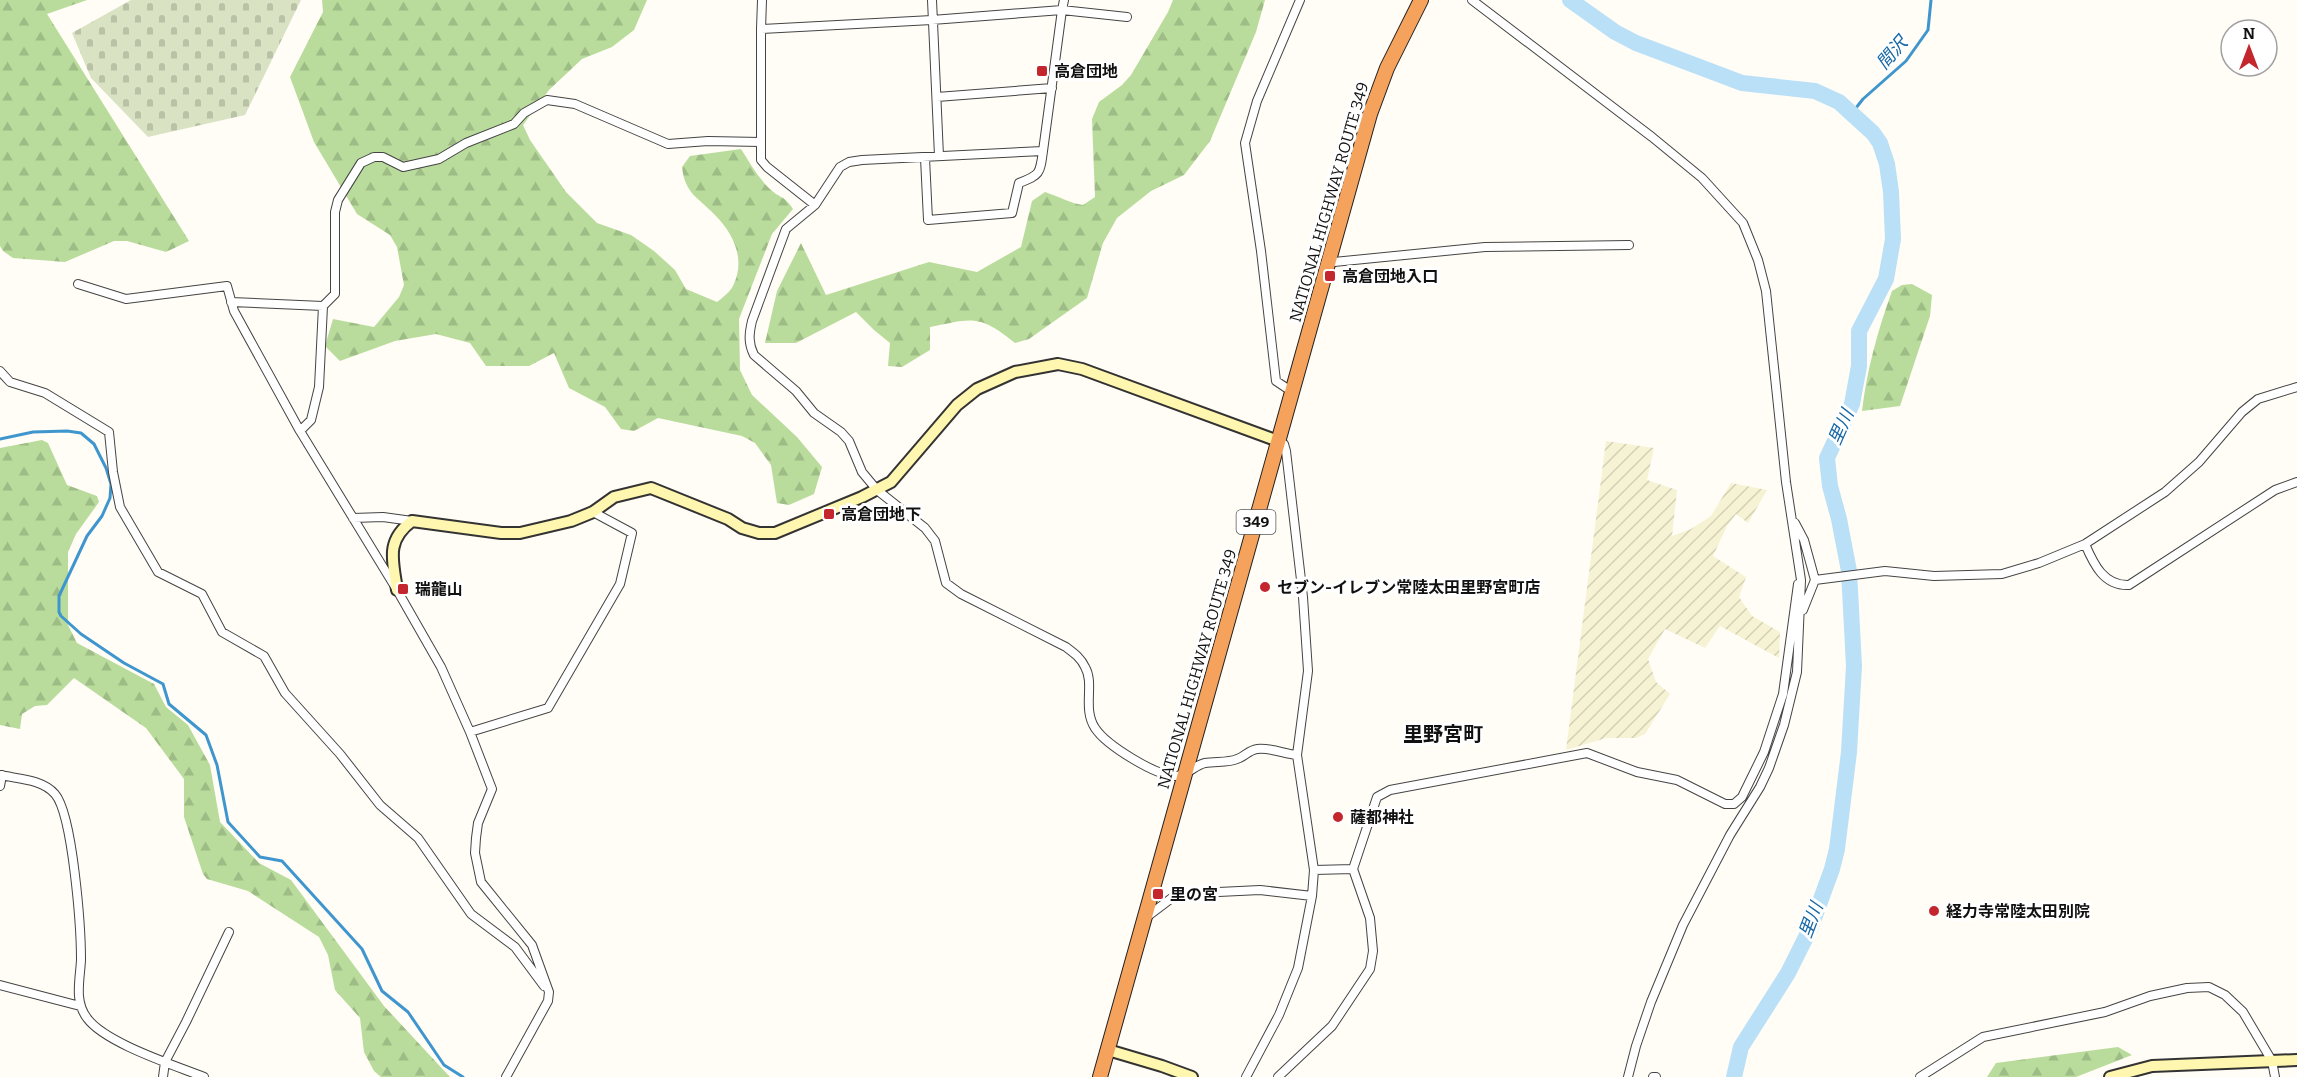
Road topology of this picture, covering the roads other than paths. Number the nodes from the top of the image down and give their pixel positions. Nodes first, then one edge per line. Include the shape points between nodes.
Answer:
1 (762, 0) edge
2 (932, 0) edge
3 (1064, 0) edge
4 (1300, 0) edge
5 (1421, 0) edge
6 (1472, 0) edge
7 (1062, 10) junction
8 (1127, 17) dead end
9 (933, 21) junction
10 (761, 29) junction
11 (1052, 88) junction
12 (937, 97) junction
13 (761, 142) junction
14 (1043, 152) junction
15 (939, 156) junction
16 (925, 158) junction
17 (814, 205) junction
18 (1629, 245) dead end
19 (1328, 260) junction
20 (78, 284) dead end
21 (231, 302) junction
22 (323, 306) junction
23 (0, 370) edge
24 (2297, 387) edge
25 (1291, 391) junction
26 (300, 431) junction
27 (1278, 441) junction
28 (2297, 482) edge
29 (877, 490) junction
30 (593, 512) junction
31 (1792, 516) junction
32 (353, 518) junction
33 (412, 521) junction
34 (2085, 544) junction
35 (1800, 574) junction
36 (1819, 580) junction
37 (397, 590) junction
38 (1801, 616) junction
39 (471, 732) junction
40 (1298, 755) junction
41 (1767, 772) junction
42 (1185, 773) junction
43 (1, 775) edge
44 (0, 786) edge
45 (1742, 797) junction
46 (1353, 868) junction
47 (1314, 870) junction
48 (1312, 896) junction
49 (1143, 920) junction
50 (229, 932) dead end
51 (0, 985) edge
52 (549, 992) junction
53 (80, 1006) junction
54 (1107, 1050) junction
55 (2297, 1060) edge
56 (2272, 1061) junction
57 (165, 1062) junction
58 (163, 1077) edge
59 (204, 1077) edge
60 (506, 1077) edge
61 (1100, 1077) edge
62 (1192, 1077) edge
63 (1246, 1077) edge
64 (1278, 1077) edge
65 (1628, 1077) edge
66 (1920, 1077) edge
67 (2110, 1077) edge
68 (2275, 1077) edge

1 - 10 street
2 - 9 street
3 - 7 street
4 - 25 street via 1257,101 1245,143 1276,381
5 - 19 highway, NATIONAL HIGHWAY ROUTE 349 / 349 via 1379,86
6 - 31 street via 1652,137 1701,178 1743,223 1766,291
7 - 8 street
7 - 9 street
7 - 11 street
9 - 10 street
9 - 12 street
10 - 13 street
11 - 12 street
11 - 14 street
12 - 15 street
13 - 17 street via 761,160
13 - 22 street via 668,144 575,104 547,100 524,113 514,124 466,143 439,159 403,167 374,157 361,163 338,200 335,294
14 - 15 street
14 - 16 street via 1037,176 1019,183 1012,213 928,220
15 - 16 street
16 - 17 street via 849,162 840,167
17 - 29 street via 786,229 752,321 750,346 754,355 814,413 849,441 862,472
18 - 19 street via 1485,247
19 - 25 highway, NATIONAL HIGHWAY ROUTE 349 / 349
20 - 21 street via 126,299 227,286
21 - 22 street
21 - 26 street
22 - 26 street via 319,387 311,420
23 - 52 street via 10,382 45,393 109,432 120,507 158,572 202,594 222,632 264,656 285,693 380,805 418,838 471,914 515,947
24 - 34 street via 2258,399 2165,492
25 - 27 highway, NATIONAL HIGHWAY ROUTE 349 / 349
26 - 32 street
27 - 29 street via 1082,369 1058,364 1015,372 977,389 957,405 891,482
27 - 40 street via 1286,451 1308,671
27 - 42 highway, NATIONAL HIGHWAY ROUTE 349 / 349
28 - 34 street via 2275,490 2129,585 2117,586 2106,578 2096,568
29 - 30 street via 775,533 742,528 651,488 614,497
29 - 42 street via 914,518 935,541 946,583 1078,657 1089,677 1089,714 1107,741 1152,769 1176,776
30 - 33 street via 520,533
30 - 39 street via 632,533 620,584 548,708
31 - 35 street
31 - 36 street
32 - 33 street
32 - 37 street
33 - 37 street via 397,535 392,549
34 - 36 street via 2002,574 1934,576 1885,571
35 - 38 street
35 - 45 street via 1783,694 1764,752
36 - 38 street
37 - 39 street via 441,667
38 - 41 street via 1797,672
39 - 52 street via 492,789 476,838 481,882 532,945
40 - 42 street via 1259,748 1236,760 1200,764
40 - 47 street
41 - 45 street
41 - 65 street via 1686,917 1651,1002
42 - 49 highway, NATIONAL HIGHWAY ROUTE 349 / 349
43 - 44 street
43 - 53 street via 47,787 63,808 80,921
45 - 46 street via 1734,804 1725,804 1677,780 1637,772 1587,753 1390,790 1377,797
46 - 47 street
46 - 64 street via 1370,918 1370,969 1332,1026
47 - 48 street
48 - 49 street via 1260,890 1177,894
48 - 63 street via 1298,968 1279,1015
49 - 54 highway, NATIONAL HIGHWAY ROUTE 349 / 349
50 - 57 street
51 - 53 street
52 - 60 street via 548,1001
53 - 57 street via 88,1019 109,1037
54 - 61 highway, NATIONAL HIGHWAY ROUTE 349 / 349
54 - 62 street
55 - 56 street
56 - 66 street via 2243,1012 2225,995 2209,987 2150,996 2105,1012 1983,1037
56 - 67 street via 2152,1066
56 - 68 street
57 - 58 street
57 - 59 street

